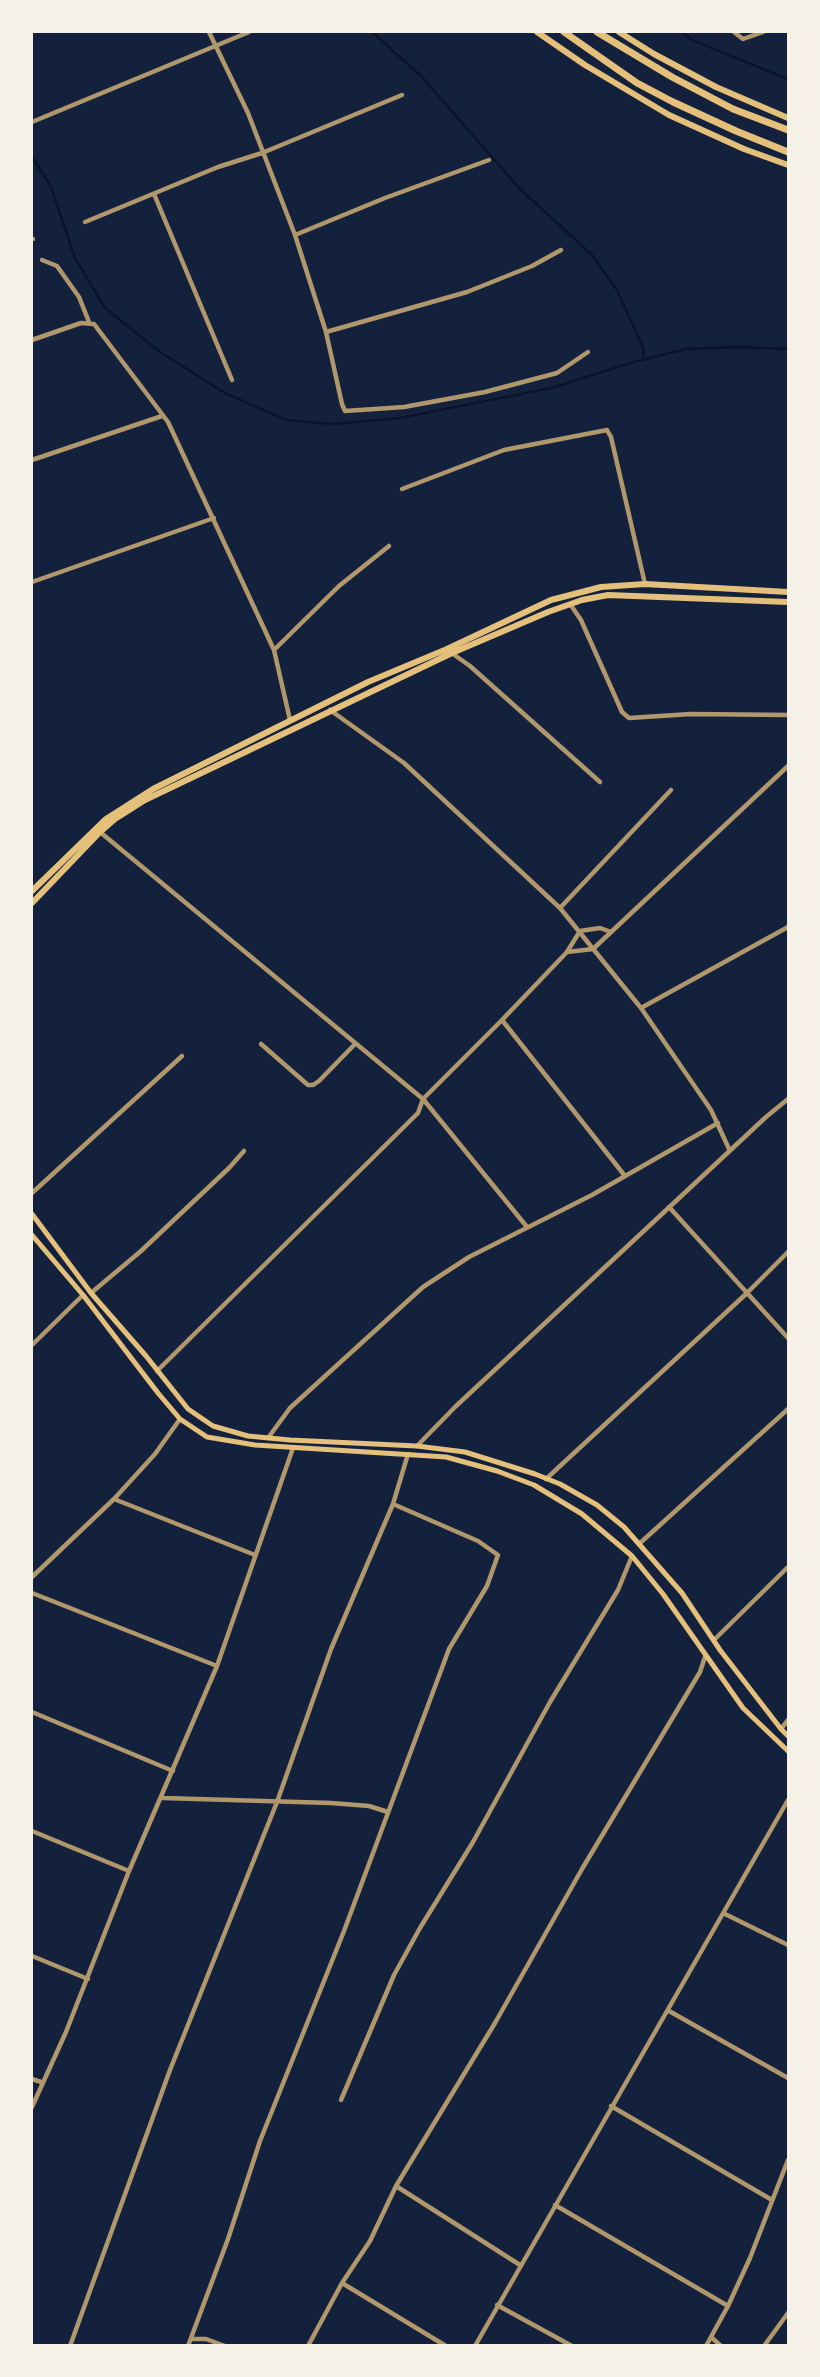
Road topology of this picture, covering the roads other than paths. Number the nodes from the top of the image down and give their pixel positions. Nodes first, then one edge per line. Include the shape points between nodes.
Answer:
1 (209, 32) edge
2 (249, 32) edge
3 (537, 32) edge
4 (564, 32) edge
5 (597, 32) edge
6 (619, 32) edge
7 (734, 32) edge
8 (763, 32) edge
9 (216, 46) junction
10 (402, 95) dead end
11 (789, 118) edge
12 (32, 122) edge
13 (789, 130) edge
14 (789, 152) edge
15 (262, 153) junction
16 (489, 160) dead end
17 (789, 165) edge
18 (154, 194) junction
19 (85, 222) dead end
20 (295, 235) junction
21 (561, 250) dead end
22 (42, 260) dead end
23 (89, 322) junction
24 (326, 332) junction
25 (32, 340) edge
26 (588, 352) dead end
27 (232, 380) dead end
28 (162, 416) junction
29 (32, 460) edge
30 (402, 489) dead end
31 (214, 518) junction
32 (389, 546) dead end
33 (32, 582) edge
34 (645, 584) junction
35 (705, 588) junction
36 (789, 592) edge
37 (705, 598) junction
38 (789, 602) edge
39 (570, 604) junction
40 (274, 650) junction
41 (449, 651) junction
42 (330, 710) junction
43 (789, 715) edge
44 (290, 720) junction
45 (789, 766) edge
46 (600, 782) dead end
47 (671, 790) dead end
48 (100, 832) junction
49 (32, 891) edge
50 (32, 903) edge
51 (560, 908) junction
52 (789, 927) edge
53 (580, 931) junction
54 (612, 932) junction
55 (593, 949) junction
56 (567, 952) junction
57 (641, 1008) junction
58 (502, 1020) junction
59 (261, 1044) dead end
60 (355, 1044) junction
61 (182, 1056) dead end
62 (423, 1099) junction
63 (789, 1099) edge
64 (718, 1123) junction
65 (244, 1151) dead end
66 (730, 1151) junction
67 (625, 1176) junction
68 (32, 1193) edge
69 (669, 1207) junction
70 (32, 1214) edge
71 (527, 1227) junction
72 (32, 1235) edge
73 (789, 1252) edge
74 (91, 1293) junction
75 (747, 1293) junction
76 (83, 1295) junction
77 (789, 1338) edge
78 (32, 1345) edge
79 (157, 1371) junction
80 (789, 1409) edge
81 (180, 1419) junction
82 (268, 1438) junction
83 (417, 1446) junction
84 (293, 1448) junction
85 (408, 1453) junction
86 (546, 1479) junction
87 (114, 1499) junction
88 (393, 1504) junction
89 (639, 1545) junction
90 (255, 1555) junction
91 (632, 1556) junction
92 (789, 1567) edge
93 (32, 1577) edge
94 (32, 1593) edge
95 (714, 1640) junction
96 (705, 1657) junction
97 (217, 1666) junction
98 (750, 1689) junction
99 (733, 1695) junction
100 (759, 1702) junction
101 (743, 1708) junction
102 (32, 1712) edge
103 (789, 1720) edge
104 (781, 1729) junction
105 (789, 1736) edge
106 (789, 1751) edge
107 (173, 1771) junction
108 (162, 1798) junction
109 (789, 1800) edge
110 (277, 1802) junction
111 (388, 1812) junction
112 (32, 1831) edge
113 (130, 1871) junction
114 (725, 1914) junction
115 (789, 1945) edge
116 (32, 1956) edge
117 (88, 1979) junction
118 (669, 2011) junction
119 (32, 2078) edge
120 (789, 2078) edge
121 (41, 2082) junction
122 (341, 2100) dead end
123 (32, 2106) edge
124 (611, 2106) junction
125 (789, 2160) edge
126 (396, 2186) junction
127 (772, 2200) junction
128 (555, 2205) junction
129 (520, 2265) junction
130 (342, 2283) junction
131 (497, 2305) junction
132 (727, 2306) junction
133 (789, 2313) edge
134 (711, 2337) junction
135 (191, 2339) junction
136 (69, 2346) edge
137 (188, 2346) edge
138 (225, 2346) edge
139 (308, 2346) edge
140 (446, 2346) edge
141 (475, 2346) edge
142 (572, 2346) edge
143 (706, 2346) edge
144 (721, 2346) edge
145 (764, 2346) edge

1 - 9 street
2 - 9 street
3 - 17 main road via 669,115
4 - 14 highway via 661,96
5 - 13 highway via 733,109
6 - 11 main road via 716,87
7 - 8 street via 743,39
9 - 12 street
9 - 15 street
10 - 15 street
15 - 18 street
15 - 20 street
16 - 20 street
18 - 19 street
18 - 27 street
20 - 24 street
21 - 24 street via 467,292
22 - 23 street via 57,266 79,297
23 - 25 street
23 - 28 street via 99,329
24 - 26 street via 342,404 349,412 485,392 557,373
28 - 29 street
28 - 31 street
30 - 34 street via 505,450 607,429
31 - 33 street
31 - 40 street
32 - 40 street via 339,586
34 - 35 main road
34 - 41 main road via 566,595
35 - 36 main road
35 - 37 main road
37 - 38 main road
37 - 39 main road via 608,596
39 - 41 main road
39 - 43 street via 629,718
40 - 44 street
41 - 42 main road
41 - 44 main road via 368,682
41 - 46 street
42 - 48 main road via 145,800
42 - 51 street via 404,763
44 - 49 main road via 124,807
45 - 54 street
47 - 51 street
48 - 50 main road
48 - 60 street
51 - 53 street
52 - 57 street
53 - 54 street via 600,928
53 - 55 street
53 - 56 street
54 - 55 street
55 - 56 street
55 - 57 street
56 - 58 street
57 - 64 street
58 - 62 street
58 - 67 street
59 - 60 street via 313,1085
60 - 62 street
61 - 68 street
62 - 71 street
62 - 79 street via 418,1113
63 - 66 street
64 - 66 street
64 - 67 street
65 - 74 street
66 - 69 street
67 - 71 street
69 - 75 street
69 - 83 street
70 - 74 main road
71 - 82 street via 423,1287 290,1408
72 - 76 main road
73 - 75 street
74 - 79 main road
75 - 77 street
75 - 86 street
76 - 78 street
76 - 81 main road
79 - 82 main road via 201,1419 239,1435
80 - 89 street
81 - 84 main road via 215,1440
81 - 87 street
82 - 83 main road
83 - 86 main road via 465,1452
84 - 85 main road
84 - 90 street
85 - 88 street
85 - 91 main road via 470,1462 534,1485 582,1514
86 - 89 main road via 597,1505
87 - 90 street
87 - 93 street
88 - 110 street via 331,1649
88 - 111 street via 478,1541 498,1555 487,1586 449,1649
89 - 95 main road via 682,1593
90 - 97 street
91 - 96 main road
91 - 122 street via 618,1590 394,1975
92 - 95 street
94 - 97 street
95 - 98 main road
96 - 99 main road
96 - 126 street
97 - 107 street
98 - 99 main road
98 - 100 main road
99 - 101 main road
100 - 101 main road
100 - 104 main road
101 - 106 main road
102 - 107 street
103 - 104 street
104 - 105 main road
107 - 108 street
108 - 110 street
108 - 113 street
109 - 114 street
110 - 111 street via 359,1805
110 - 136 street via 170,2070
111 - 135 street via 260,2141
112 - 113 street
113 - 117 street
114 - 115 street
114 - 118 street
116 - 117 street
117 - 121 street
118 - 120 street
118 - 124 street
119 - 121 street
121 - 123 street
124 - 127 street
124 - 128 street
125 - 127 street
126 - 129 street
126 - 130 street via 370,2241
127 - 132 street
128 - 129 street
128 - 132 street
129 - 131 street
130 - 139 street
130 - 140 street
131 - 141 street
131 - 142 street
132 - 134 street
133 - 145 street
134 - 143 street
134 - 144 street
135 - 137 street
135 - 138 street

